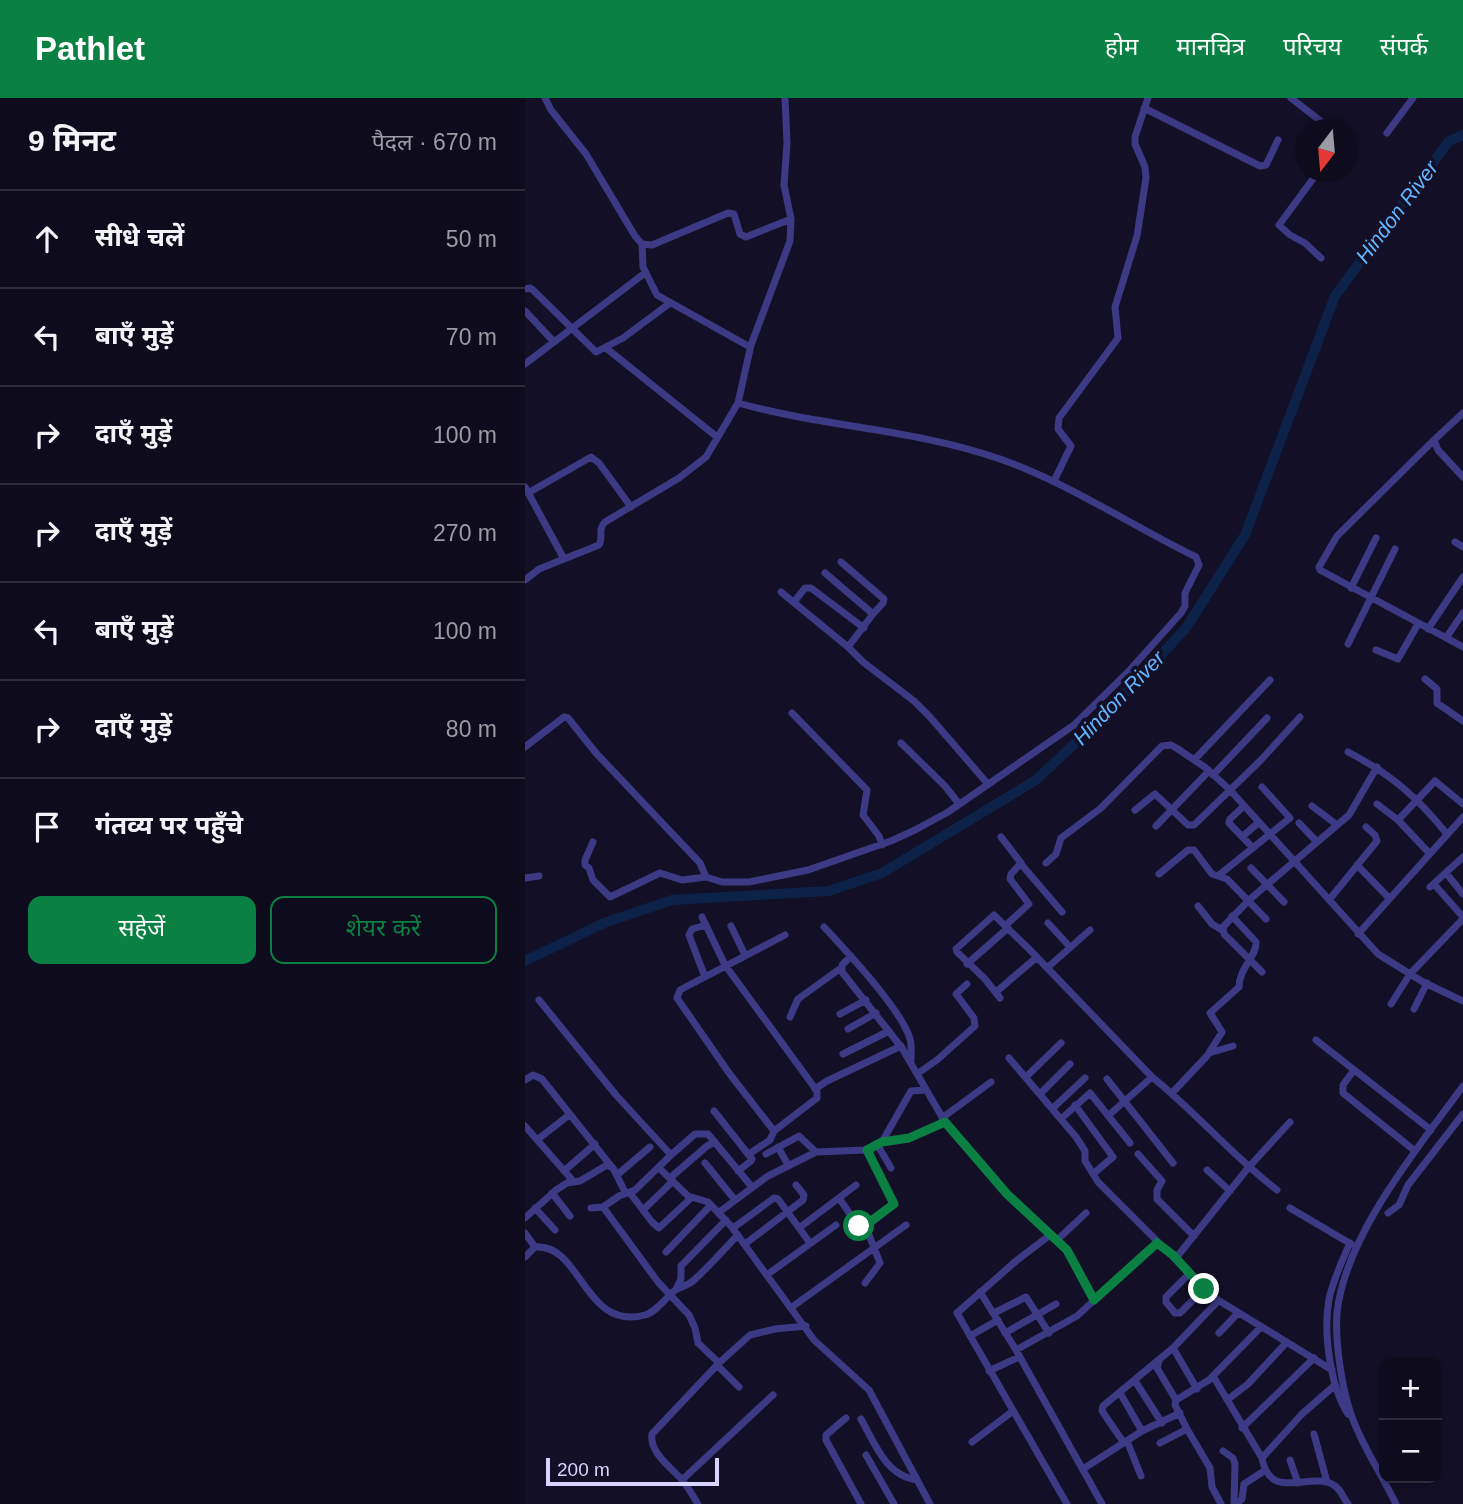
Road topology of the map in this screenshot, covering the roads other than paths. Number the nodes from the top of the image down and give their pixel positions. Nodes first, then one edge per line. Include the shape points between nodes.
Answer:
1 (545, 98) edge
2 (785, 98) edge
3 (1148, 98) edge
4 (1291, 98) edge
5 (1413, 98) edge
6 (1144, 108) junction
7 (1318, 119) edge
8 (1387, 133) dead end
9 (1278, 140) dead end
10 (1311, 182) edge
11 (791, 219) junction
12 (642, 244) junction
13 (1321, 258) dead end
14 (645, 273) junction
15 (525, 289) edge
16 (670, 303) junction
17 (525, 311) edge
18 (572, 328) junction
19 (554, 342) junction
20 (750, 347) junction
21 (606, 348) junction
22 (525, 364) edge
23 (738, 403) junction
24 (1463, 413) edge
25 (717, 437) junction
26 (1434, 440) junction
27 (1463, 477) edge
28 (1054, 481) junction
29 (526, 490) edge
30 (631, 507) junction
31 (1376, 538) dead end
32 (1455, 542) dead end
33 (1463, 547) edge
34 (1395, 549) dead end
35 (564, 559) junction
36 (841, 562) dead end
37 (825, 573) dead end
38 (1463, 577) edge
39 (525, 580) edge
40 (1351, 588) junction
41 (781, 592) dead end
42 (1371, 599) junction
43 (794, 602) junction
44 (1463, 613) edge
45 (873, 614) junction
46 (1418, 624) junction
47 (864, 628) junction
48 (1428, 629) junction
49 (1446, 638) junction
50 (1349, 644) dead end
51 (848, 647) junction
52 (1463, 647) edge
53 (1376, 650) dead end
54 (1425, 678) dead end
55 (1269, 680) dead end
56 (792, 713) dead end
57 (1267, 718) dead end
58 (1300, 718) dead end
59 (1463, 721) edge
60 (901, 743) dead end
61 (525, 747) edge
62 (1348, 752) dead end
63 (1194, 760) junction
64 (1377, 767) junction
65 (1211, 773) junction
66 (987, 783) junction
67 (1262, 787) dead end
68 (1230, 790) junction
69 (1416, 801) junction
70 (959, 804) junction
71 (1377, 804) dead end
72 (1463, 804) edge
73 (1244, 806) junction
74 (1312, 806) dead end
75 (1172, 809) junction
76 (1135, 810) dead end
77 (1463, 817) edge
78 (1398, 820) junction
79 (1258, 823) junction
80 (1299, 823) dead end
81 (1337, 825) junction
82 (1456, 825) junction
83 (1156, 826) dead end
84 (1366, 827) dead end
85 (1447, 834) junction
86 (1463, 834) edge
87 (1268, 835) junction
88 (1001, 837) dead end
89 (1242, 837) junction
90 (593, 842) dead end
91 (1317, 842) junction
92 (882, 845) junction
93 (1253, 848) junction
94 (1429, 853) junction
95 (1294, 862) junction
96 (1046, 863) dead end
97 (1461, 863) edge
98 (1021, 864) junction
99 (1357, 865) junction
100 (1251, 867) dead end
101 (1446, 873) junction
102 (1159, 874) dead end
103 (1219, 875) junction
104 (539, 876) dead end
105 (706, 877) junction
106 (525, 878) edge
107 (1268, 884) junction
108 (1463, 894) edge
109 (1389, 898) junction
110 (1249, 900) junction
111 (1329, 900) junction
112 (1284, 902) dead end
113 (1198, 906) dead end
114 (1062, 912) dead end
115 (1232, 916) junction
116 (1463, 918) edge
117 (1266, 919) dead end
118 (1048, 923) dead end
119 (731, 926) dead end
120 (1007, 926) junction
121 (824, 927) dead end
122 (1090, 930) dead end
123 (1222, 930) junction
124 (1358, 934) junction
125 (785, 935) dead end
126 (1070, 947) junction
127 (745, 955) junction
128 (851, 956) junction
129 (1037, 957) junction
130 (1247, 960) junction
131 (967, 964) junction
132 (725, 965) junction
133 (841, 968) junction
134 (1047, 968) junction
135 (1262, 972) dead end
136 (1410, 974) junction
137 (705, 976) junction
138 (871, 982) junction
139 (967, 984) dead end
140 (1427, 984) junction
141 (857, 989) junction
142 (539, 1000) dead end
143 (866, 1000) junction
144 (1463, 1001) edge
145 (1391, 1004) dead end
146 (1414, 1009) dead end
147 (876, 1013) junction
148 (840, 1014) dead end
149 (790, 1017) dead end
150 (848, 1029) dead end
151 (889, 1031) junction
152 (1316, 1040) dead end
153 (1061, 1043) dead end
154 (1233, 1045) dead end
155 (901, 1046) junction
156 (843, 1054) dead end
157 (1209, 1054) junction
158 (1009, 1058) dead end
159 (911, 1061) junction
160 (1070, 1064) dead end
161 (1354, 1070) junction
162 (917, 1074) junction
163 (1026, 1077) junction
164 (1152, 1077) junction
165 (1085, 1078) dead end
166 (1107, 1079) dead end
167 (525, 1080) edge
168 (991, 1082) dead end
169 (1463, 1086) edge
170 (815, 1089) junction
171 (925, 1090) junction
172 (1172, 1093) junction
173 (1040, 1094) junction
174 (1125, 1101) junction
175 (1075, 1105) junction
176 (1053, 1108) junction
177 (714, 1111) dead end
178 (1463, 1114) edge
179 (569, 1115) junction
180 (1109, 1115) junction
181 (1062, 1118) junction
182 (789, 1120) junction
183 (943, 1120) junction
184 (1290, 1122) dead end
185 (525, 1126) edge
186 (1431, 1130) junction
187 (774, 1131) junction
188 (799, 1136) junction
189 (537, 1140) junction
190 (715, 1142) junction
191 (880, 1143) junction
192 (1130, 1143) dead end
193 (595, 1144) junction
194 (650, 1147) dead end
195 (778, 1147) junction
196 (867, 1150) junction
197 (1415, 1151) junction
198 (816, 1152) junction
199 (749, 1154) junction
200 (766, 1154) dead end
201 (1138, 1154) dead end
202 (671, 1155) junction
203 (705, 1163) dead end
204 (1173, 1163) dead end
205 (789, 1165) junction
206 (611, 1166) junction
207 (659, 1168) junction
208 (891, 1168) dead end
209 (1248, 1168) junction
210 (1207, 1170) dead end
211 (564, 1171) junction
212 (738, 1171) junction
213 (1093, 1174) junction
214 (617, 1175) junction
215 (671, 1179) junction
216 (574, 1182) junction
217 (796, 1185) dead end
218 (856, 1185) dead end
219 (752, 1187) junction
220 (1277, 1190) dead end
221 (1230, 1191) junction
222 (552, 1193) junction
223 (627, 1193) junction
224 (691, 1198) junction
225 (839, 1198) junction
226 (735, 1200) junction
227 (711, 1205) junction
228 (603, 1207) junction
229 (535, 1208) junction
230 (591, 1208) dead end
231 (1290, 1208) dead end
232 (643, 1210) junction
233 (787, 1212) junction
234 (719, 1213) junction
235 (1086, 1213) dead end
236 (1388, 1213) dead end
237 (570, 1216) dead end
238 (525, 1218) edge
239 (726, 1220) junction
240 (836, 1225) dead end
241 (906, 1225) dead end
242 (799, 1228) junction
243 (866, 1229) junction
244 (555, 1230) dead end
245 (735, 1231) junction
246 (525, 1233) edge
247 (1194, 1236) junction
248 (1053, 1238) junction
249 (810, 1243) junction
250 (1157, 1243) junction
251 (1350, 1243) junction
252 (745, 1244) junction
253 (535, 1247) junction
254 (874, 1247) junction
255 (1358, 1247) junction
256 (666, 1252) dead end
257 (525, 1257) edge
258 (1176, 1258) junction
259 (1190, 1273) junction
260 (768, 1274) junction
261 (865, 1283) dead end
262 (676, 1289) junction
263 (1204, 1289) junction
264 (980, 1292) junction
265 (670, 1296) junction
266 (1094, 1300) junction
267 (1218, 1301) junction
268 (1056, 1304) dead end
269 (792, 1307) junction
270 (1238, 1313) junction
271 (1039, 1315) junction
272 (996, 1317) junction
273 (806, 1326) junction
274 (1261, 1327) junction
275 (1005, 1332) junction
276 (1049, 1333) junction
277 (1219, 1333) dead end
278 (969, 1336) junction
279 (1286, 1343) junction
280 (1174, 1348) junction
281 (1017, 1354) junction
282 (1314, 1358) junction
283 (1160, 1360) junction
284 (718, 1364) junction
285 (1332, 1370) junction
286 (989, 1371) junction
287 (1213, 1376) junction
288 (1135, 1381) junction
289 (1334, 1386) junction
290 (739, 1387) dead end
291 (1197, 1388) junction
292 (1120, 1393) junction
293 (773, 1395) dead end
294 (1176, 1400) junction
295 (1227, 1401) junction
296 (1013, 1411) junction
297 (1180, 1413) junction
298 (846, 1418) dead end
299 (861, 1419) dead end
300 (1162, 1423) junction
301 (1243, 1428) junction
302 (1188, 1429) junction
303 (1142, 1432) junction
304 (1314, 1434) dead end
305 (1362, 1436) junction
306 (1125, 1442) junction
307 (972, 1443) dead end
308 (1160, 1443) dead end
309 (1223, 1451) dead end
310 (866, 1455) dead end
311 (1262, 1458) junction
312 (1290, 1460) dead end
313 (1083, 1469) junction
314 (1264, 1471) junction
315 (1140, 1476) dead end
316 (682, 1480) junction
317 (917, 1480) junction
318 (1328, 1482) junction
319 (1298, 1483) junction
320 (698, 1504) edge
321 (861, 1504) edge
322 (894, 1504) edge
323 (930, 1504) edge
324 (1067, 1504) edge
325 (1102, 1504) edge
326 (1221, 1504) edge
327 (1235, 1504) edge
328 (1348, 1504) edge
329 (1396, 1504) edge

1 - 12 street
2 - 11 street via 784,185
3 - 6 street
4 - 7 street
5 - 8 street
6 - 9 street via 1260,166 1266,164
6 - 28 street via 1135,141 1146,178 1136,236 1115,307 1118,338 1059,418 1058,429 1071,446
10 - 13 street via 1279,225
11 - 12 street via 746,237 740,234 734,214 728,213 652,245
11 - 20 street via 790,241
12 - 14 street
14 - 16 street via 657,295
14 - 18 street
15 - 18 street via 533,290
16 - 20 street
16 - 21 street
17 - 19 street
18 - 19 street
18 - 21 street via 593,351
19 - 22 street
20 - 23 street
21 - 25 street
23 - 25 street
23 - 28 street via 959,447
24 - 26 street
25 - 30 street via 706,457
26 - 27 street
26 - 40 street via 1337,536 1322,561 1320,570
28 - 66 street via 1198,558 1199,565 1185,593 1184,609 1122,678 1074,725
29 - 30 street via 591,457
29 - 35 street
30 - 35 street via 602,526 599,545
31 - 40 street
32 - 33 street
34 - 42 street
35 - 39 street
36 - 45 street via 884,599
37 - 45 street
38 - 48 street
40 - 42 street
41 - 43 street
42 - 46 street
42 - 50 street
43 - 47 street via 811,587
43 - 51 street
44 - 49 street
45 - 47 street
46 - 48 street
46 - 53 street via 1398,659
47 - 51 street
48 - 49 street
49 - 52 street
51 - 66 street via 930,717
54 - 59 street via 1437,689 1437,703
55 - 63 street
56 - 92 street via 867,790 863,815
57 - 65 street
58 - 68 street
60 - 70 street
61 - 105 street via 563,717 568,718 700,863
62 - 64 street
63 - 65 street
63 - 96 street via 1171,745 1162,746 1101,808 1061,838 1056,854
64 - 69 street
64 - 81 street via 1349,815
65 - 68 street
65 - 75 street
66 - 70 street
67 - 87 street via 1290,818
68 - 73 street
68 - 75 street via 1194,825 1188,825
69 - 72 street via 1437,780
69 - 78 street
69 - 85 street
70 - 92 street
71 - 78 street
73 - 79 street
73 - 89 street via 1229,823
74 - 81 street
75 - 76 street via 1154,794
75 - 83 street
77 - 82 street
78 - 94 street
79 - 87 street
79 - 89 street
80 - 91 street
81 - 91 street
82 - 85 street
82 - 86 street
84 - 99 street via 1377,841
85 - 94 street
87 - 93 street
87 - 95 street
88 - 98 street
89 - 93 street
90 - 105 street via 585,865 610,897 660,873 682,880
91 - 95 street
92 - 105 street via 762,880 732,883
93 - 103 street
94 - 109 street
95 - 107 street
95 - 111 street
97 - 101 street
98 - 114 street
98 - 120 street via 1010,879 1029,904
99 - 109 street
99 - 111 street
100 - 107 street
101 - 108 street
101 - 116 street via 1432,886
102 - 103 street via 1191,849 1212,874
103 - 110 street
104 - 106 street
107 - 110 street
107 - 112 street
109 - 124 street
110 - 115 street
110 - 117 street
111 - 124 street
113 - 123 street
115 - 123 street
115 - 130 street via 1257,944
116 - 136 street
118 - 126 street
119 - 127 street
120 - 129 street
120 - 131 street
120 - 131 street via 994,915 957,946
121 - 128 street
122 - 126 street
123 - 130 street
124 - 136 street via 1378,954
125 - 127 street
126 - 134 street
127 - 132 street
128 - 133 street
128 - 138 street
129 - 131 street via 998,995
129 - 134 street
130 - 135 street
130 - 157 street via 1239,987 1210,1013 1222,1030
132 - 137 street
132 - 137 street via 704,921 689,935
132 - 170 street
133 - 141 street
133 - 149 street via 798,999
134 - 164 street
136 - 140 street
136 - 145 street
137 - 187 street via 680,990 677,998
138 - 141 street
138 - 159 street via 903,1023 910,1039
139 - 162 street via 956,994 975,1026
140 - 144 street
140 - 146 street
141 - 143 street
142 - 202 street
143 - 147 street
143 - 148 street
147 - 150 street
147 - 151 street
151 - 155 street
151 - 156 street
152 - 161 street
153 - 163 street
154 - 157 street
155 - 159 street
155 - 170 street
157 - 172 street
158 - 163 street
159 - 162 street
160 - 173 street
161 - 186 street
161 - 197 street via 1343,1093
162 - 171 street
163 - 173 street
164 - 172 street
164 - 174 street
165 - 176 street
166 - 174 street
167 - 179 street via 538,1076
168 - 183 street
169 - 186 street
170 - 182 street via 817,1098
171 - 183 street
171 - 191 street via 911,1091
172 - 209 street
173 - 176 street
174 - 180 street
174 - 204 street
175 - 180 street via 1090,1093
175 - 181 street
175 - 213 street via 1113,1157
176 - 181 street
177 - 199 street
178 - 236 street via 1408,1185 1399,1205
179 - 189 street
179 - 193 street
180 - 192 street
181 - 213 street
182 - 187 street
182 - 188 street
183 - 191 street via 909,1138
183 - 248 street via 1007,1194
184 - 209 street
185 - 189 street
186 - 197 street
187 - 199 street
188 - 195 street
188 - 198 street
189 - 211 street
190 - 202 street via 699,1132
190 - 212 street
190 - 215 street
191 - 196 street
191 - 208 street
193 - 206 street
193 - 211 street
194 - 214 street
195 - 200 street
195 - 205 street
196 - 198 street
196 - 243 street via 894,1204
197 - 255 street via 1388,1188
198 - 205 street
199 - 212 street via 751,1161
201 - 247 street via 1162,1181 1157,1199
202 - 207 street
203 - 226 street
205 - 219 street
206 - 214 street
206 - 216 street
207 - 215 street
207 - 223 street
209 - 220 street
209 - 221 street
210 - 221 street
211 - 216 street
212 - 219 street
213 - 250 street
214 - 223 street
215 - 224 street
215 - 232 street
216 - 222 street
217 - 233 street via 804,1197
218 - 225 street
219 - 226 street
221 - 247 street
222 - 229 street
222 - 237 street
223 - 228 street
223 - 232 street
224 - 227 street
224 - 232 street via 659,1227
225 - 242 street
225 - 243 street via 856,1223
226 - 234 street
227 - 234 street
227 - 256 street
228 - 230 street
228 - 265 street
229 - 238 street
229 - 244 street
231 - 251 street
233 - 242 street
233 - 245 street via 778,1199 771,1199
233 - 252 street
234 - 239 street
235 - 248 street
239 - 245 street
239 - 262 street via 681,1266
240 - 249 street
241 - 254 street
242 - 249 street
243 - 254 street
245 - 252 street
245 - 262 street via 693,1282
246 - 253 street
247 - 258 street
248 - 264 street
248 - 266 street via 1067,1250
249 - 260 street
250 - 258 street
250 - 266 street
251 - 255 street
251 - 285 street via 1328,1306
252 - 260 street
253 - 257 street
253 - 265 street via 554,1250 587,1291 617,1316 647,1314
254 - 261 street via 880,1263
254 - 269 street
255 - 305 street via 1340,1298 1337,1323 1348,1406
258 - 259 street
259 - 263 street
259 - 263 street via 1166,1297 1170,1308 1180,1313
260 - 269 street
262 - 265 street
263 - 267 street
264 - 272 street
264 - 278 street via 957,1313
265 - 284 street via 692,1319 698,1343
266 - 276 street
267 - 270 street
267 - 280 street
268 - 271 street
269 - 273 street
270 - 274 street
270 - 277 street
271 - 272 street via 1022,1297
271 - 275 street
271 - 276 street
272 - 275 street
272 - 278 street
273 - 284 street via 750,1335
273 - 317 street via 816,1343 869,1390
274 - 279 street
274 - 287 street
275 - 281 street
276 - 281 street
278 - 286 street
279 - 282 street
279 - 295 street
280 - 283 street
280 - 291 street
281 - 286 street
281 - 313 street
282 - 285 street
282 - 301 street
283 - 288 street
283 - 294 street via 1157,1368
284 - 290 street
284 - 316 street via 652,1434 658,1453
285 - 289 street
286 - 296 street
287 - 291 street
287 - 295 street
288 - 292 street
288 - 300 street
289 - 305 street
289 - 311 street
291 - 294 street
292 - 303 street
292 - 306 street via 1102,1408
293 - 316 street
294 - 297 street
295 - 301 street
296 - 307 street
296 - 324 street
297 - 300 street
297 - 302 street
298 - 321 street via 826,1440
299 - 317 street via 885,1463
300 - 303 street
301 - 311 street
302 - 308 street
302 - 326 street via 1210,1468 1212,1487
303 - 306 street
304 - 318 street
305 - 329 street
306 - 313 street
306 - 315 street
309 - 327 street via 1235,1464
310 - 322 street
311 - 314 street
312 - 319 street
313 - 325 street
314 - 319 street via 1276,1481
314 - 327 street via 1244,1485 1243,1499
316 - 320 street
317 - 323 street
318 - 319 street
318 - 328 street

